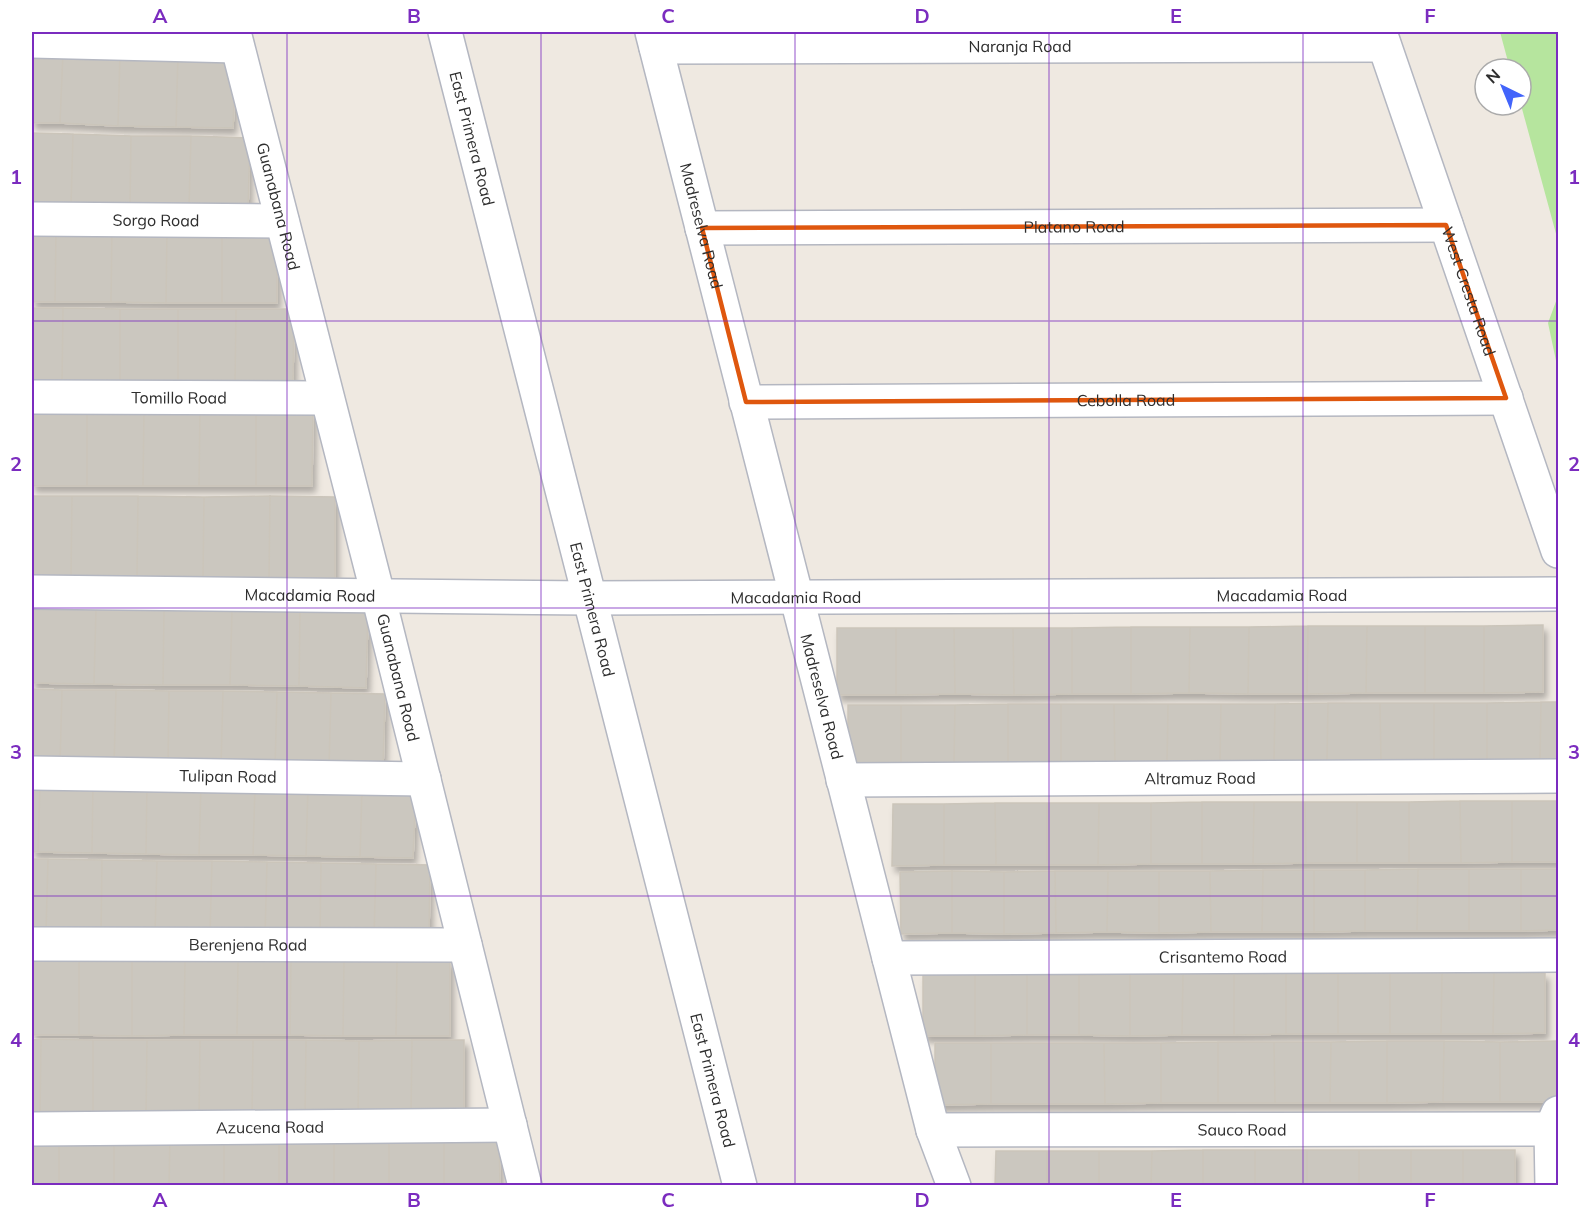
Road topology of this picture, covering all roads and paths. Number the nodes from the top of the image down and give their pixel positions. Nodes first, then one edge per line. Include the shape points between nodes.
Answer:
1 (445, 32) edge
2 (1382, 38) edge
3 (236, 39) edge
4 (654, 39) edge
5 (32, 41) edge
6 (32, 219) edge
7 (282, 220) junction
8 (1446, 225) junction
9 (702, 228) junction
10 (32, 397) edge
11 (327, 398) junction
12 (1506, 398) junction
13 (746, 402) junction
14 (1558, 550) edge
15 (32, 592) edge
16 (1558, 594) edge
17 (378, 595) junction
18 (589, 598) junction
19 (796, 598) junction
20 (32, 773) edge
21 (1558, 776) edge
22 (424, 779) junction
23 (843, 780) junction
24 (32, 944) edge
25 (465, 945) junction
26 (1558, 955) edge
27 (889, 958) junction
28 (1555, 1121) edge
29 (510, 1125) junction
30 (32, 1129) edge
31 (933, 1130) junction
32 (525, 1185) edge
33 (740, 1185) edge
34 (954, 1185) edge
35 (1552, 1185) edge

1 - 18 street, East Primera Road
2 - 4 street, Naranja Road
2 - 8 street, West Cresta Road
3 - 5 street
3 - 7 street, Guanabana Road
4 - 9 street, Madreselva Road
6 - 7 street, Sorgo Road
7 - 11 street, Guanabana Road
8 - 9 street, Platano Road
8 - 12 street, West Cresta Road
9 - 13 street, Madreselva Road
10 - 11 street, Tomillo Road
11 - 17 street, Guanabana Road
12 - 13 street, Cebolla Road
12 - 14 street, West Cresta Road
13 - 19 street, Madreselva Road
15 - 17 street, Macadamia Road
16 - 19 street, Macadamia Road
17 - 18 street, Macadamia Road
17 - 22 street, Guanabana Road
18 - 19 street, Macadamia Road
18 - 33 street, East Primera Road
19 - 23 street, Madreselva Road
20 - 22 street, Tulipan Road
21 - 23 street, Altramuz Road
22 - 25 street, Guanabana Road
23 - 27 street, Madreselva Road
24 - 25 street, Berenjena Road
25 - 29 street, Guanabana Road
26 - 27 street, Crisantemo Road
27 - 31 street, Madreselva Road
28 - 31 street, Sauco Road
28 - 35 street
29 - 30 street, Azucena Road
29 - 32 street, Guanabana Road
31 - 34 street, Madreselva Road

